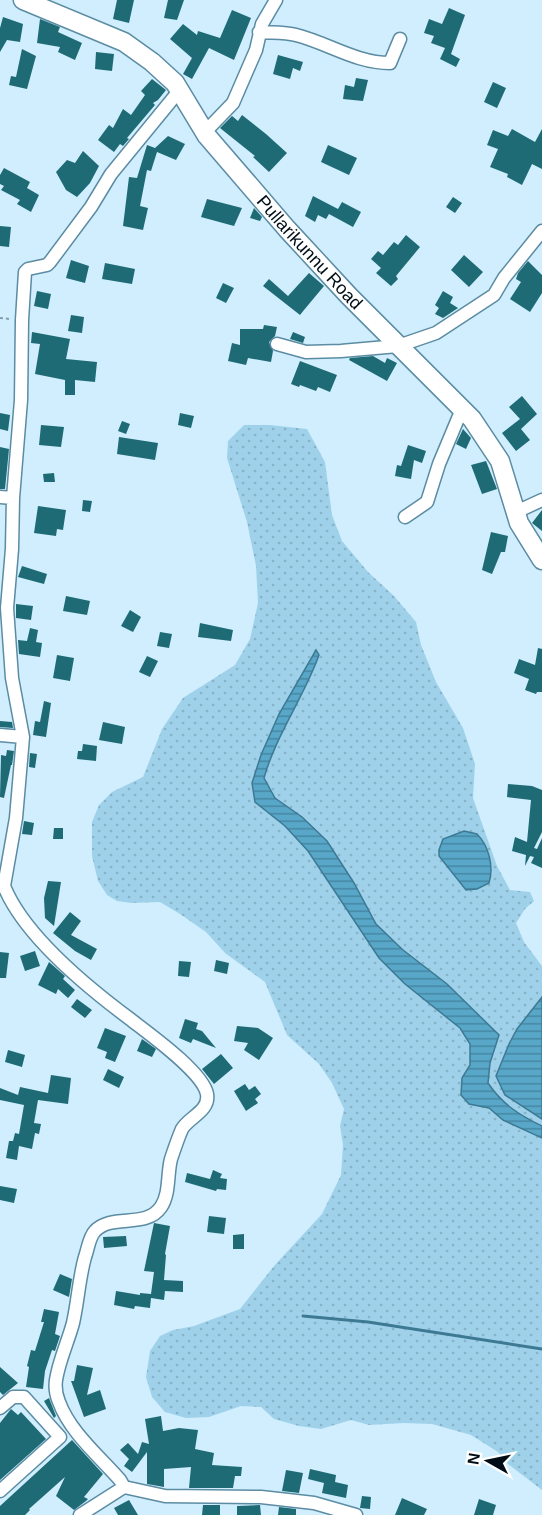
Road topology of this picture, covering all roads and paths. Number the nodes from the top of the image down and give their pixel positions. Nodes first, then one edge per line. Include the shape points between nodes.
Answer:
1 (23, 0) edge
2 (276, 0) edge
3 (259, 32) junction
4 (400, 39) dead end
5 (179, 91) junction
6 (205, 132) junction
7 (542, 231) edge
8 (277, 344) dead end
9 (398, 346) junction
10 (462, 409) junction
11 (6, 498) edge
12 (542, 500) edge
13 (516, 512) junction
14 (405, 518) dead end
15 (542, 560) edge
16 (0, 735) edge
17 (23, 737) junction
18 (3, 869) edge
19 (0, 1408) edge
20 (124, 1487) junction
21 (0, 1491) edge
22 (80, 1515) edge
23 (356, 1515) edge

1 - 5 main road, Pullarikunnu Road via 124,42 152,62
2 - 3 street
3 - 4 street via 295,34 377,63 390,63
3 - 6 street via 256,50 233,103
5 - 6 main road, Pullarikunnu Road
5 - 11 street via 111,174 50,262 25,272 21,400
6 - 9 main road, Pullarikunnu Road via 287,230
7 - 9 street via 494,295 436,333
8 - 9 street via 306,352
9 - 10 main road, Pullarikunnu Road
10 - 13 main road, Pullarikunnu Road via 500,461
10 - 14 street via 427,502
11 - 17 street via 12,549 7,608 12,678
12 - 13 street
13 - 15 main road, Pullarikunnu Road
16 - 17 street
17 - 18 street via 16,818
18 - 20 street via 8,895 40,941 84,982 170,1048 203,1084 207,1094 203,1109 183,1128 171,1158 160,1209 143,1218 114,1221 93,1233 73,1324 56,1378 62,1411
19 - 21 street via 13,1396 24,1397 60,1437
20 - 22 street
20 - 23 street via 165,1496 261,1497 314,1503

